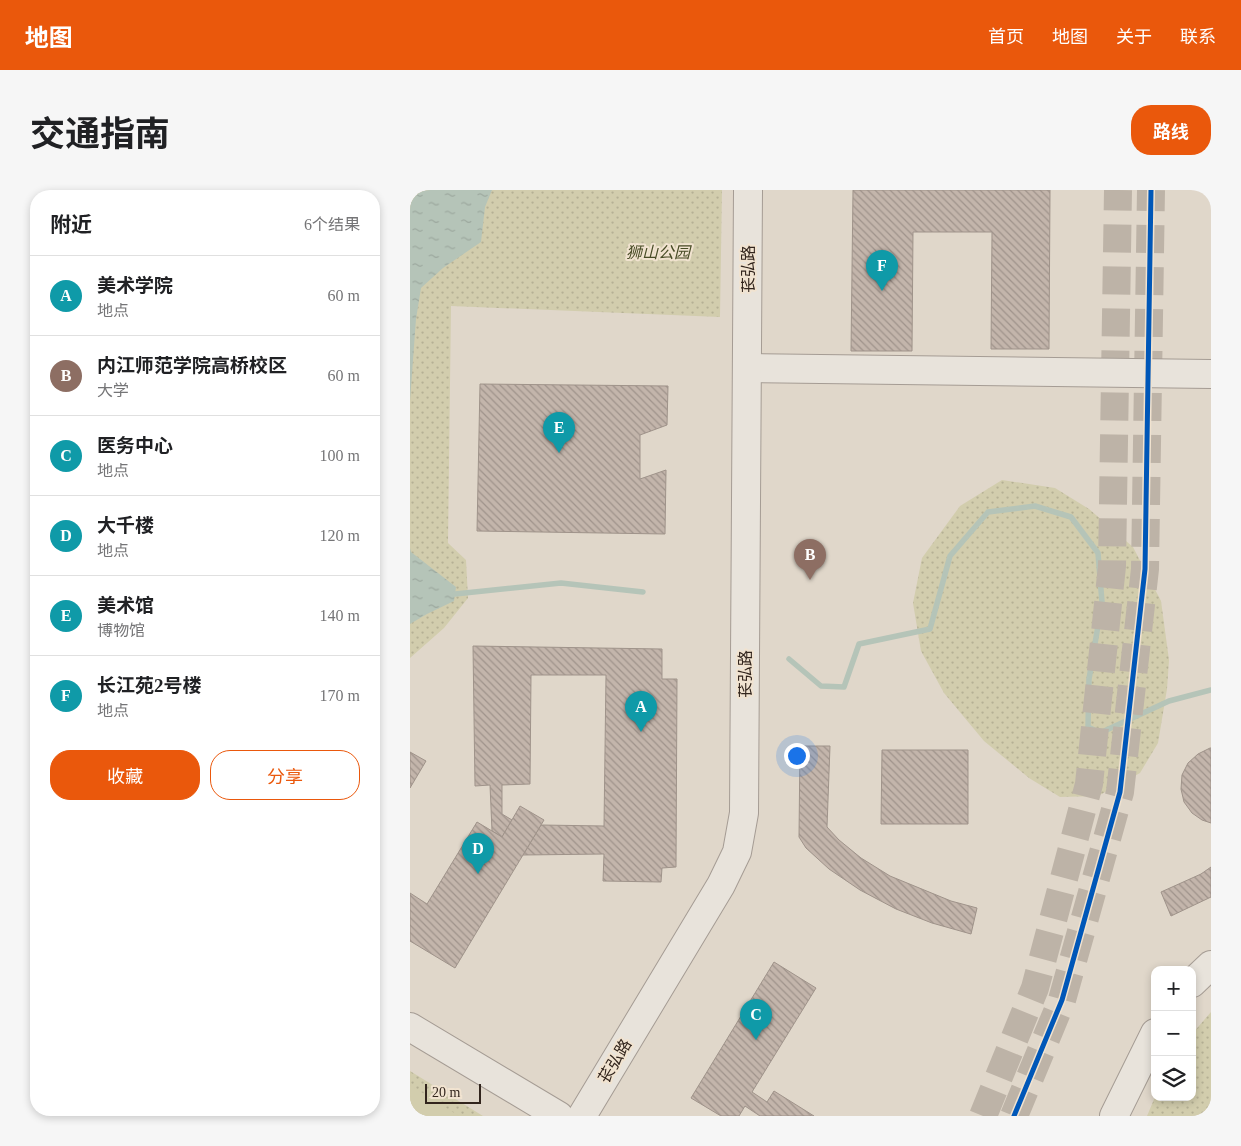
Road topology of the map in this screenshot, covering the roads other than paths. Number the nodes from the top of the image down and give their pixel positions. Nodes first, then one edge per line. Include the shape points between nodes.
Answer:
1 (748, 190) edge
2 (747, 368) junction
3 (1211, 374) edge
4 (1211, 966) edge
5 (1196, 979) edge
6 (410, 1027) edge
7 (1151, 1041) edge
8 (559, 1116) edge
9 (582, 1116) edge
10 (1114, 1116) edge

1 - 2 lane, 苌弘路
2 - 3 lane
2 - 9 lane, 苌弘路 via 744,813 737,852 721,885
4 - 5 lane
6 - 8 lane
7 - 10 lane

